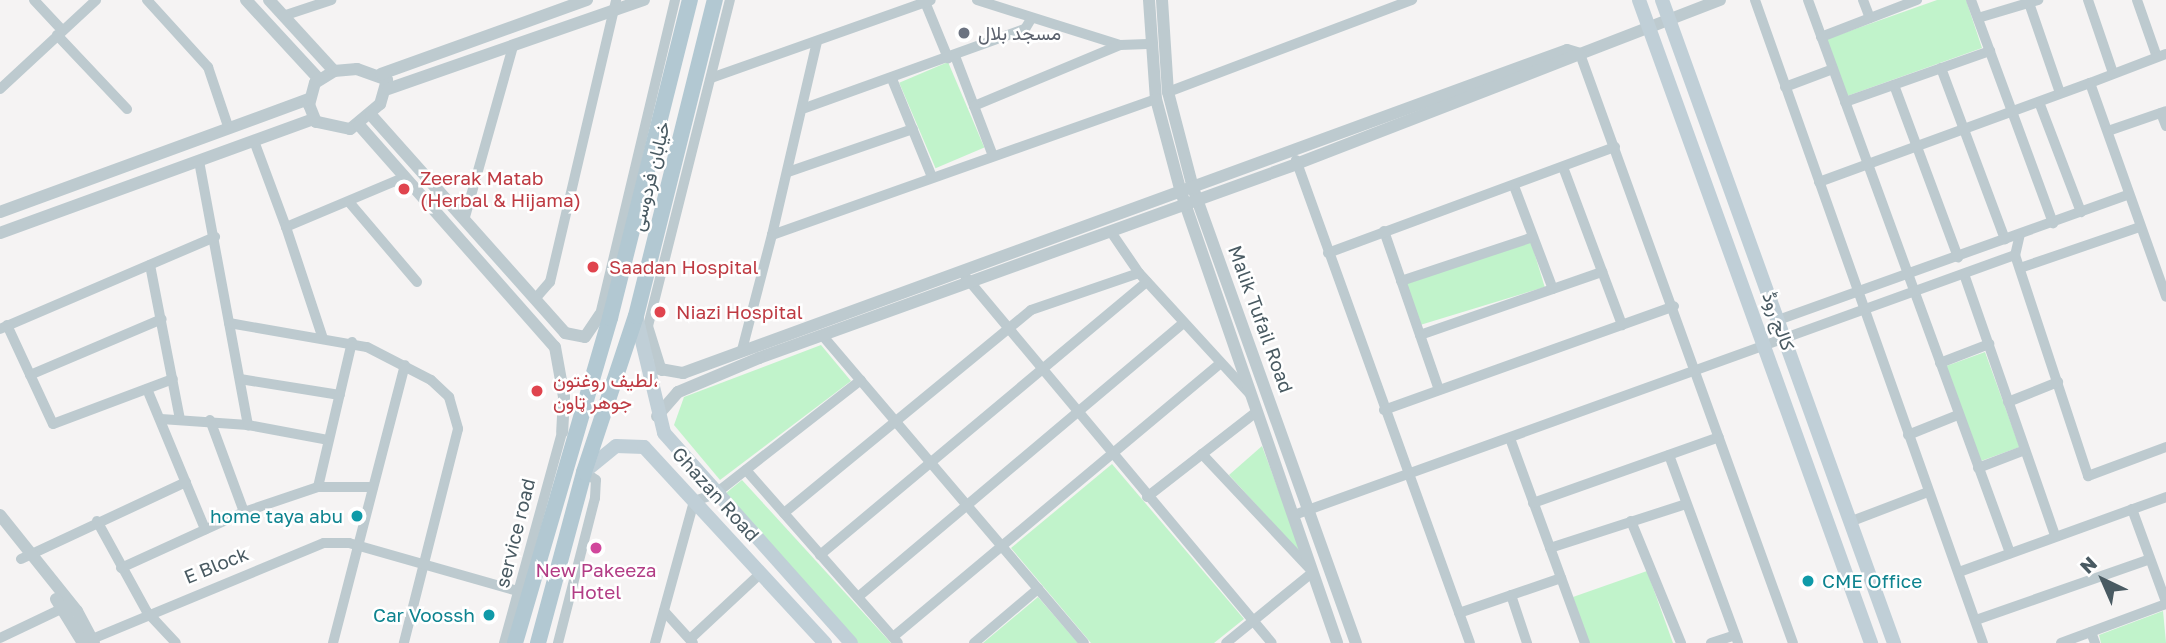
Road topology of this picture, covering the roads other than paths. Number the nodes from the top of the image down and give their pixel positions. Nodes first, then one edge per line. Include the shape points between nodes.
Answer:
1 (34, 0) edge
2 (96, 0) edge
3 (147, 0) edge
4 (246, 0) edge
5 (269, 0) edge
6 (331, 0) edge
7 (587, 0) edge
8 (643, 0) edge
9 (675, 0) edge
10 (690, 0) edge
11 (715, 0) edge
12 (730, 0) edge
13 (977, 0) edge
14 (1149, 0) edge
15 (1162, 0) edge
16 (1412, 0) edge
17 (1639, 0) edge
18 (1662, 0) edge
19 (1720, 0) edge
20 (1755, 0) edge
21 (1808, 0) edge
22 (1863, 0) edge
23 (1917, 0) edge
24 (1971, 0) edge
25 (2088, 0) edge
26 (2137, 0) edge
27 (928, 1) edge
28 (2032, 1) edge
29 (617, 5) edge
30 (283, 16) junction
31 (1668, 18) junction
32 (1870, 18) junction
33 (1978, 18) junction
34 (1031, 19) junction
35 (1649, 27) junction
36 (60, 33) junction
37 (1821, 37) junction
38 (817, 42) junction
39 (1148, 44) junction
40 (1120, 45) junction
41 (513, 46) junction
42 (678, 48) junction
43 (1990, 51) junction
44 (1580, 54) junction
45 (2161, 55) edge
46 (951, 57) junction
47 (1941, 68) junction
48 (1833, 69) junction
49 (334, 71) junction
50 (381, 74) junction
51 (2113, 74) junction
52 (704, 77) junction
53 (319, 79) junction
54 (892, 79) junction
55 (2090, 83) junction
56 (1895, 85) junction
57 (1, 87) edge
58 (1785, 87) junction
59 (388, 89) junction
60 (2060, 93) junction
61 (1162, 96) junction
62 (309, 100) junction
63 (1845, 102) junction
64 (2039, 102) junction
65 (974, 106) junction
66 (804, 108) junction
67 (127, 109) dead end
68 (2012, 112) junction
69 (2164, 112) edge
70 (371, 115) junction
71 (314, 119) junction
72 (359, 125) junction
73 (2166, 126) edge
74 (229, 129) junction
75 (913, 129) junction
76 (1964, 129) junction
77 (2108, 131) junction
78 (254, 142) junction
79 (1917, 146) junction
80 (1615, 147) junction
81 (1293, 149) junction
82 (993, 156) junction
83 (199, 161) junction
84 (1297, 164) junction
85 (1868, 164) junction
86 (1563, 167) junction
87 (788, 172) junction
88 (405, 177) junction
89 (932, 177) junction
90 (1819, 181) junction
91 (1514, 186) junction
92 (1187, 190) junction
93 (2128, 195) junction
94 (349, 202) junction
95 (1192, 203) junction
96 (0, 212) edge
97 (2081, 212) junction
98 (465, 218) junction
99 (2053, 223) junction
100 (286, 227) junction
101 (2140, 228) junction
102 (1384, 231) junction
103 (1111, 232) junction
104 (0, 233) edge
105 (2020, 234) junction
106 (772, 235) junction
107 (215, 237) junction
108 (1533, 237) junction
109 (2006, 239) junction
110 (1328, 253) junction
111 (2015, 255) junction
112 (1958, 257) junction
113 (150, 265) junction
114 (961, 268) junction
115 (2020, 268) junction
116 (1602, 272) junction
117 (1139, 273) junction
118 (1909, 274) junction
119 (1965, 274) junction
120 (1401, 281) junction
121 (417, 282) dead end
122 (1147, 282) junction
123 (968, 285) junction
124 (1553, 289) junction
125 (1858, 291) junction
126 (1915, 292) junction
127 (2166, 297) edge
128 (535, 299) junction
129 (1674, 306) junction
130 (1864, 310) junction
131 (636, 316) junction
132 (605, 317) junction
133 (162, 319) junction
134 (1778, 320) junction
135 (229, 323) junction
136 (1184, 323) junction
137 (1622, 325) junction
138 (4, 327) edge
139 (1005, 330) junction
140 (822, 335) junction
141 (1420, 335) junction
142 (322, 337) junction
143 (1785, 340) junction
144 (352, 342) junction
145 (1989, 344) junction
146 (1764, 347) junction
147 (742, 350) junction
148 (1221, 363) junction
149 (1940, 363) junction
150 (405, 365) junction
151 (655, 369) junction
152 (1040, 371) junction
153 (1696, 373) junction
154 (30, 375) junction
155 (173, 379) junction
156 (240, 379) junction
157 (861, 380) junction
158 (2057, 382) junction
159 (147, 389) junction
160 (1438, 390) junction
161 (1249, 393) junction
162 (340, 395) junction
163 (2008, 402) junction
164 (1384, 410) junction
165 (1256, 412) junction
166 (1076, 414) junction
167 (1958, 415) junction
168 (657, 416) junction
169 (161, 419) junction
170 (180, 420) junction
171 (210, 420) junction
172 (895, 421) junction
173 (247, 425) junction
174 (566, 434) junction
175 (1908, 435) junction
176 (1719, 437) junction
177 (328, 440) junction
178 (1511, 440) junction
179 (2166, 447) edge
180 (2025, 450) junction
181 (1202, 454) junction
182 (1669, 455) junction
183 (1111, 456) junction
184 (929, 464) junction
185 (1978, 468) junction
186 (746, 470) junction
187 (584, 472) junction
188 (1409, 475) junction
189 (186, 482) junction
190 (318, 487) junction
191 (373, 487) junction
192 (1928, 492) junction
193 (715, 494) junction
194 (1147, 497) junction
195 (2166, 497) edge
196 (694, 501) junction
197 (1533, 503) junction
198 (1686, 504) junction
199 (965, 507) junction
200 (2132, 509) junction
201 (1310, 510) junction
202 (244, 512) junction
203 (784, 513) junction
204 (0, 515) edge
205 (1294, 516) junction
206 (97, 520) junction
207 (1852, 521) junction
208 (1631, 522) junction
209 (205, 529) junction
210 (0, 531) edge
211 (2055, 536) junction
212 (358, 545) junction
213 (1550, 548) junction
214 (1003, 549) junction
215 (2010, 554) junction
216 (820, 555) junction
217 (25, 558) junction
218 (2150, 559) junction
219 (425, 564) junction
220 (121, 568) junction
221 (1313, 572) junction
222 (1959, 572) junction
223 (761, 573) junction
224 (1561, 578) junction
225 (1038, 589) junction
226 (518, 591) junction
227 (1511, 595) junction
228 (858, 597) junction
229 (2166, 603) edge
230 (67, 606) junction
231 (147, 611) junction
232 (664, 611) junction
233 (1459, 613) junction
234 (1976, 620) junction
235 (1253, 621) junction
236 (2091, 632) junction
237 (0, 638) edge
238 (1736, 639) edge
239 (895, 640) edge
240 (514, 641) edge
241 (692, 641) edge
242 (90, 642) edge
243 (176, 643) edge
244 (333, 643) edge
245 (404, 643) edge
246 (538, 643) edge
247 (558, 643) edge
248 (655, 643) edge
249 (825, 643) edge
250 (851, 643) edge
251 (974, 643) edge
252 (1084, 643) edge
253 (1226, 643) edge
254 (1272, 643) edge
255 (1337, 643) edge
256 (1356, 643) edge
257 (1470, 643) edge
258 (1527, 643) edge
259 (1585, 643) edge
260 (1681, 643) edge
261 (1711, 643) edge
262 (1793, 643) edge
263 (1871, 643) edge
264 (1894, 643) edge
265 (1983, 643) edge
266 (2061, 643) edge
267 (2095, 643) edge

1 - 36 street
2 - 36 street
3 - 74 street via 208,67
4 - 53 street
5 - 30 street
6 - 30 street
7 - 50 street
8 - 29 street
9 - 132 street
10 - 42 main road, خیابان فردوسی
11 - 52 main road, خیابان فردوسی
12 - 52 street
13 - 34 street
14 - 39 street, Malik Tufail Road
15 - 61 street, Malik Tufail Road
16 - 61 street
17 - 35 main road, کالج روڈ
18 - 31 main road, کالج روڈ
19 - 31 street
20 - 58 street
21 - 37 street
22 - 32 street
23 - 32 street
24 - 33 street
25 - 51 street
26 - 45 street
27 - 38 street
27 - 46 street
28 - 33 street
28 - 60 street
29 - 41 street
29 - 128 street via 550,282
30 - 49 street
31 - 35 street
31 - 134 main road, کالج روڈ
32 - 37 street
33 - 43 street
34 - 40 street
34 - 46 street via 1026,29
35 - 44 street
35 - 146 main road, کالج روڈ
36 - 57 street
36 - 67 street
37 - 48 street
38 - 52 street
38 - 66 street
39 - 40 street
39 - 61 street, Malik Tufail Road
40 - 65 street
41 - 59 street
41 - 98 street
42 - 52 main road via 688,35 697,37
42 - 132 main road, خیابان فردوسی
43 - 47 street
43 - 68 street
44 - 80 street
44 - 81 street via 1567,50
44 - 84 street
45 - 51 street
46 - 54 street
46 - 65 street
47 - 56 street
47 - 76 street
48 - 58 street
48 - 63 street
49 - 50 street
49 - 53 street
50 - 59 street
51 - 55 street
52 - 131 main road, خیابان فردوسی
52 - 151 street via 648,326
53 - 62 street
54 - 66 street
54 - 75 street
55 - 60 street
55 - 77 street
56 - 63 street
56 - 79 street
58 - 90 street
59 - 70 street
60 - 64 street
61 - 82 street
61 - 92 street, Malik Tufail Road
62 - 71 street
62 - 74 street
63 - 85 street
64 - 68 street
64 - 97 street
65 - 82 street
66 - 87 street
68 - 76 street
68 - 99 street
69 - 73 street
69 - 77 street
70 - 72 street
70 - 98 street
71 - 72 street via 333,129
71 - 78 street
72 - 88 street
74 - 96 street
75 - 87 street
75 - 89 street
76 - 79 street
76 - 109 street
77 - 93 street
78 - 83 street
78 - 100 street
79 - 85 street
79 - 112 street
80 - 86 street
80 - 129 street
81 - 84 street
81 - 92 street
82 - 89 street
83 - 104 street
83 - 107 street
84 - 95 street
84 - 110 street
85 - 90 street
85 - 118 street
86 - 91 street
86 - 116 street
87 - 106 street
88 - 94 street
88 - 174 street via 555,347
89 - 106 street
90 - 125 street
91 - 102 street
91 - 108 street
92 - 95 street, Malik Tufail Road
92 - 114 street
93 - 97 street
93 - 101 street
94 - 100 street
94 - 121 street
95 - 103 street
95 - 161 street, Malik Tufail Road
95 - 201 street, Malik Tufail Road
97 - 99 street
98 - 128 street
99 - 105 street
100 - 142 street
101 - 115 street
101 - 127 street
102 - 110 street
102 - 120 street
103 - 117 street
103 - 123 street
105 - 109 street
105 - 111 street
106 - 147 street
107 - 113 street
107 - 135 street
108 - 120 street
108 - 124 street
109 - 112 street
110 - 164 street
111 - 115 street
111 - 119 street
112 - 118 street
113 - 133 street
113 - 138 street
114 - 123 street
114 - 147 street
115 - 158 street
116 - 124 street
116 - 137 street
117 - 122 street
117 - 139 street via 1031,310
118 - 125 street
118 - 126 street
119 - 126 street
119 - 145 street
120 - 141 street
122 - 136 street
122 - 152 street
123 - 139 street
123 - 140 street
124 - 141 street
125 - 130 street
125 - 134 street
126 - 130 street
126 - 149 street
128 - 132 street via 570,337 589,335
129 - 137 street
129 - 153 street
130 - 143 street
130 - 175 street
131 - 151 main road, Ghazan Road
131 - 187 main road, خیابان فردوسی
132 - 174 main road, خیابان فردوسی
133 - 154 street
133 - 155 street
134 - 143 main road, کالج روڈ
135 - 142 street
135 - 156 street
136 - 148 street
136 - 166 street
137 - 160 street
138 - 154 street
139 - 152 street
139 - 172 street
140 - 157 street
140 - 168 street via 686,388
141 - 160 street
142 - 144 street
143 - 146 street
143 - 207 main road, کالج روڈ
144 - 150 street
144 - 162 street
145 - 149 street
145 - 163 street
146 - 153 street
146 - 263 main road, کالج روڈ
147 - 151 street via 683,373
148 - 161 street
148 - 183 street
149 - 167 street
150 - 191 street
150 - 219 street via 444,390 458,429
151 - 168 main road, Ghazan Road
152 - 166 street
152 - 184 street
153 - 176 street
153 - 178 street
154 - 159 street via 53,424
155 - 159 street
155 - 170 street
156 - 162 street
156 - 173 street
157 - 172 street
157 - 186 street
158 - 163 street
158 - 179 street via 2088,476
159 - 169 street
160 - 164 street
161 - 165 street, Malik Tufail Road
162 - 177 street
163 - 180 street
164 - 188 street
165 - 181 street
165 - 205 street, Malik Tufail Road
166 - 183 street
166 - 199 street
167 - 175 street
167 - 185 street
168 - 193 main road, Ghazan Road via 667,439
169 - 170 street
169 - 189 street
170 - 171 street
171 - 173 street
171 - 202 street
172 - 184 street
172 - 203 street
173 - 177 street
174 - 226 street, service road
174 - 240 main road, خیابان فردوسی
175 - 192 street
176 - 182 street
176 - 262 street
177 - 190 street
178 - 188 street
178 - 197 street
180 - 185 street
180 - 211 street
181 - 194 street
181 - 221 street
182 - 197 street
182 - 198 street
183 - 194 street
183 - 214 street
184 - 199 street
184 - 216 street
185 - 215 street
186 - 193 street
186 - 203 street
187 - 196 main road, Ghazan Road via 616,446 637,444
187 - 246 main road, خیابان فردوسی
187 - 247 street via 596,480 595,498
188 - 201 street
188 - 233 street
189 - 206 street
189 - 209 street
190 - 191 street
190 - 202 street
191 - 212 street
192 - 207 street
192 - 222 street
193 - 196 street
193 - 250 main road, Ghazan Road
194 - 235 street
195 - 200 street
196 - 223 main road, Ghazan Road
196 - 232 street
197 - 213 street
198 - 208 street
198 - 238 street
199 - 214 street
199 - 228 street
200 - 211 street
200 - 218 street
201 - 205 street
201 - 256 street, Malik Tufail Road
202 - 209 street
203 - 216 street
204 - 217 street
205 - 221 street, Malik Tufail Road
206 - 217 street
206 - 220 street
207 - 264 main road, کالج روڈ
208 - 213 street
208 - 260 street
209 - 220 street
210 - 217 street
211 - 215 street
212 - 219 street, E Block
212 - 231 street, E Block via 311,545
212 - 244 street
213 - 224 street
214 - 225 street
214 - 239 street
215 - 222 street
216 - 228 street
217 - 230 street
218 - 229 street
218 - 234 street
219 - 226 street, E Block
219 - 245 street
220 - 231 street
221 - 235 street
221 - 255 street, Malik Tufail Road
222 - 234 street
223 - 241 street
223 - 249 main road, Ghazan Road
224 - 227 street
224 - 259 street
225 - 251 street
225 - 252 street
226 - 240 street, service road
227 - 233 street
227 - 258 street
228 - 239 street
229 - 236 street
230 - 237 street
230 - 242 street
231 - 242 street, E Block
231 - 243 street
232 - 241 street
232 - 248 street
233 - 257 street
234 - 265 street
235 - 253 street
235 - 254 street
236 - 266 street
236 - 267 street
238 - 261 street

